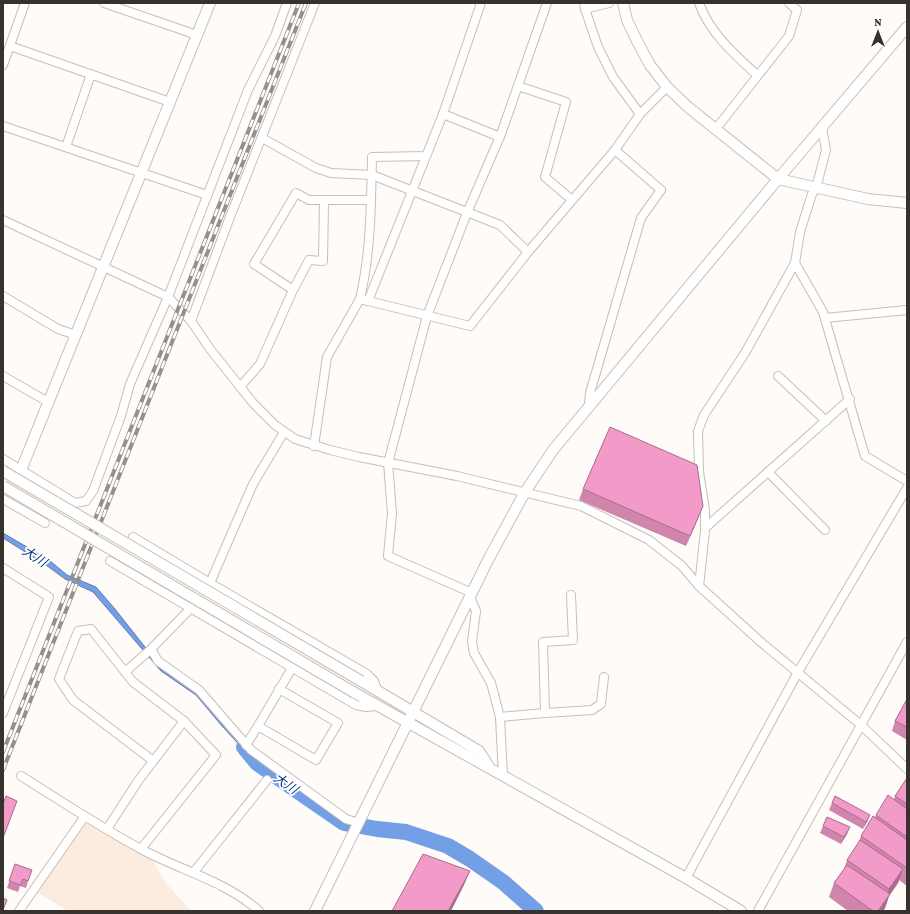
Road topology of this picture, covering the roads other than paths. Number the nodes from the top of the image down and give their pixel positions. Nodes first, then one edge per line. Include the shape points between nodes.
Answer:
1 (25, 3) edge
2 (104, 3) edge
3 (210, 3) edge
4 (287, 3) edge
5 (315, 3) edge
6 (481, 3) edge
7 (547, 3) edge
8 (609, 3) edge
9 (623, 3) edge
10 (699, 3) edge
11 (789, 3) edge
12 (584, 6) edge
13 (907, 27) edge
14 (197, 35) junction
15 (10, 46) junction
16 (3, 65) edge
17 (91, 74) junction
18 (757, 75) junction
19 (518, 86) junction
20 (667, 86) junction
21 (170, 102) junction
22 (443, 114) junction
23 (640, 114) junction
24 (3, 126) edge
25 (822, 127) junction
26 (715, 130) junction
27 (500, 137) junction
28 (262, 138) junction
29 (66, 147) junction
30 (615, 150) junction
31 (426, 156) junction
32 (142, 173) junction
33 (372, 175) junction
34 (778, 179) junction
35 (816, 188) junction
36 (412, 191) junction
37 (207, 195) junction
38 (324, 200) junction
39 (371, 200) junction
40 (572, 200) junction
41 (907, 203) edge
42 (467, 213) junction
43 (3, 220) edge
44 (528, 252) junction
45 (795, 263) junction
46 (104, 267) junction
47 (293, 290) junction
48 (3, 296) edge
49 (168, 296) junction
50 (364, 300) junction
51 (907, 310) edge
52 (427, 316) junction
53 (825, 318) junction
54 (191, 321) junction
55 (76, 335) junction
56 (3, 376) edge
57 (778, 376) dead end
58 (240, 387) junction
59 (850, 399) junction
60 (48, 402) junction
61 (589, 404) junction
62 (826, 420) junction
63 (284, 432) junction
64 (314, 446) junction
65 (3, 459) edge
66 (388, 463) junction
67 (21, 470) junction
68 (3, 471) edge
69 (768, 472) junction
70 (907, 481) edge
71 (3, 486) edge
72 (907, 488) edge
73 (525, 492) junction
74 (3, 499) edge
75 (45, 523) dead end
76 (705, 528) junction
77 (825, 530) dead end
78 (133, 537) dead end
79 (110, 561) dead end
80 (3, 568) edge
81 (210, 583) junction
82 (699, 586) junction
83 (471, 595) junction
84 (571, 595) dead end
85 (190, 608) junction
86 (907, 642) edge
87 (149, 651) junction
88 (292, 668) junction
89 (125, 672) junction
90 (798, 672) junction
91 (604, 677) dead end
92 (279, 688) junction
93 (378, 692) junction
94 (377, 706) junction
95 (3, 712) edge
96 (413, 713) junction
97 (545, 713) junction
98 (500, 717) junction
99 (184, 721) junction
100 (408, 722) junction
101 (861, 725) junction
102 (258, 726) junction
103 (246, 745) junction
104 (152, 760) junction
105 (490, 769) junction
106 (907, 769) edge
107 (21, 776) dead end
108 (503, 776) junction
109 (267, 780) dead end
110 (85, 816) junction
111 (359, 823) junction
112 (107, 829) junction
113 (141, 849) junction
114 (193, 873) junction
115 (686, 878) junction
116 (22, 910) edge
117 (260, 911) edge
118 (315, 911) edge
119 (741, 911) edge
120 (758, 911) edge

1 - 15 street
2 - 14 street
3 - 14 street
4 - 37 street via 275,36 248,90
5 - 28 street
6 - 22 street
7 - 19 street
8 - 12 street
9 - 20 street via 637,41
10 - 18 street via 709,24 736,56
11 - 18 street via 797,10 789,36
12 - 23 street via 598,47 613,77
13 - 25 street
14 - 21 street
15 - 16 street
15 - 17 street
17 - 21 street
17 - 29 street
18 - 26 street
19 - 27 street
19 - 40 street via 566,102 545,177
20 - 23 street
20 - 26 street
21 - 32 street
22 - 27 street
22 - 31 street
23 - 30 street
24 - 29 street
25 - 34 street
25 - 35 street via 826,150
26 - 34 street
27 - 42 street
28 - 33 street via 316,168 331,173
28 - 54 street
29 - 32 street
30 - 40 street
30 - 61 street via 661,190 641,218
31 - 33 street via 372,157
31 - 36 street
32 - 37 street
32 - 46 street
33 - 36 street
33 - 39 street
34 - 35 street
34 - 61 street
35 - 41 street via 868,199
35 - 45 street via 800,232
36 - 42 street
36 - 50 street
37 - 49 street
38 - 39 street
38 - 47 street via 323,261 309,260
38 - 47 street via 309,200 296,193 254,264
39 - 50 street via 371,232
40 - 44 street
42 - 44 street via 500,226
42 - 52 street
43 - 46 street
44 - 52 street via 470,326
45 - 53 street
45 - 76 street via 745,354 704,415 698,431
46 - 49 street
46 - 55 street
47 - 58 street via 260,364
48 - 55 street via 58,328
49 - 54 street
49 - 67 street via 130,384 93,491 86,501 76,503
50 - 52 street
50 - 64 street via 328,357
51 - 53 street
52 - 66 street
53 - 59 street
54 - 58 street
55 - 60 street
56 - 60 street
57 - 62 street
58 - 63 street
59 - 62 street
59 - 70 street via 865,456
60 - 67 street
61 - 73 street via 553,450
62 - 69 street
63 - 64 street
63 - 81 street via 253,484
64 - 66 street
65 - 67 street
66 - 73 street
66 - 83 street via 392,513 388,556
68 - 93 street, bridge
69 - 76 street
69 - 77 street
71 - 94 street, bridge
72 - 90 street
73 - 82 street via 581,506 649,540 682,566
73 - 83 street
74 - 75 street
76 - 82 street
78 - 81 street
79 - 85 street
80 - 95 street via 49,597
81 - 93 street via 366,674 374,681
82 - 90 street
83 - 96 street
83 - 98 street via 476,611 472,642 474,653 491,684
84 - 97 street via 573,640 543,642
85 - 87 street
85 - 88 street
86 - 101 street
87 - 89 street
87 - 103 street via 158,661 203,693
88 - 92 street
88 - 94 street via 356,705
89 - 99 street via 132,682
89 - 104 street via 91,629 78,631 59,679 73,700
90 - 101 street
90 - 115 street
91 - 97 street via 601,704 592,710
92 - 102 street
92 - 102 street via 338,723 316,760
93 - 96 street
94 - 100 street
96 - 100 street
96 - 105 street via 479,751
97 - 98 street
98 - 108 street
99 - 104 street
99 - 113 street via 216,755
100 - 105 street
100 - 111 street
101 - 106 street
101 - 120 street
102 - 103 street
103 - 111 street via 346,820
104 - 112 street
105 - 108 street
107 - 110 street
108 - 115 street
109 - 114 street
110 - 112 street
110 - 116 street
111 - 118 street
112 - 113 street
113 - 114 street
114 - 117 street via 242,898
115 - 119 street

